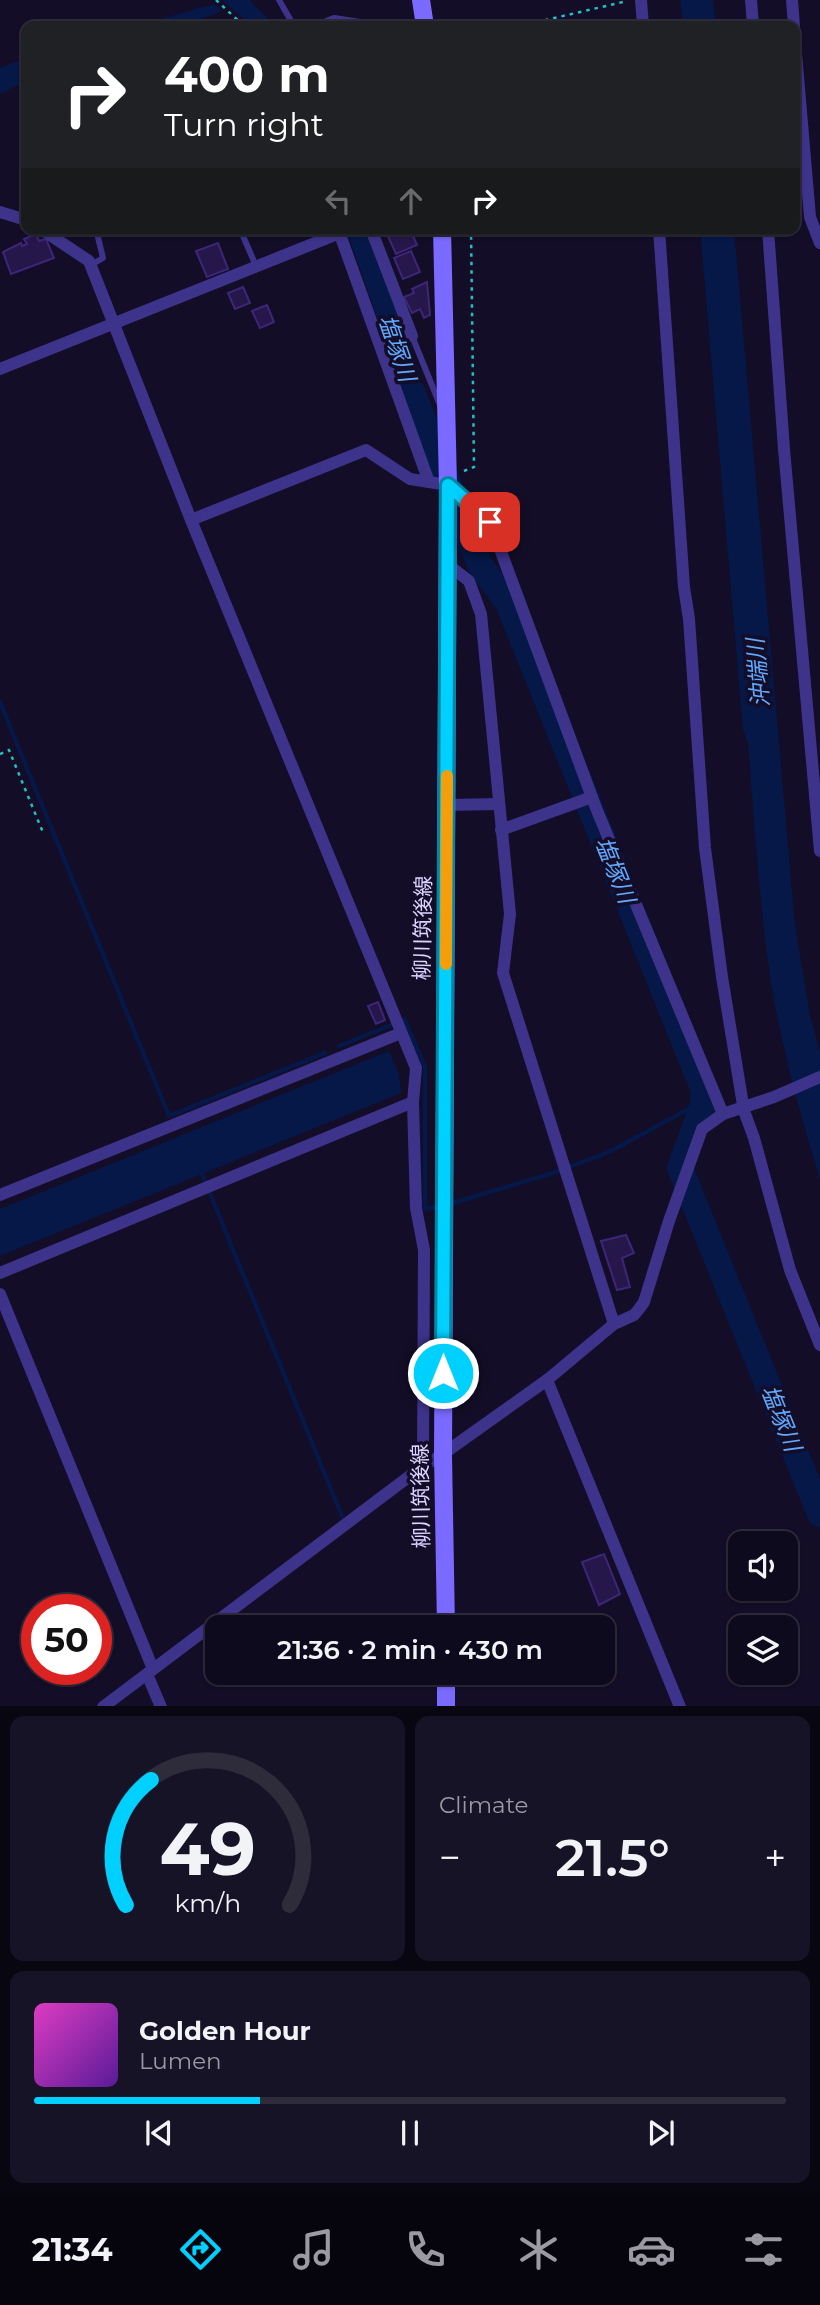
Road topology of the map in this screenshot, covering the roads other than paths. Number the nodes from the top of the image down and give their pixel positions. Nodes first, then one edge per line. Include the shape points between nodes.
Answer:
1 (279, 0) edge
2 (421, 0) edge
3 (641, 0) edge
4 (751, 0) edge
5 (792, 0) edge
6 (291, 21) edge
7 (424, 21) edge
8 (643, 21) edge
9 (753, 21) edge
10 (794, 21) edge
11 (800, 99) edge
12 (0, 212) edge
13 (21, 218) edge
14 (50, 235) edge
15 (97, 235) edge
16 (243, 235) edge
17 (330, 235) edge
18 (340, 235) edge
19 (373, 235) edge
20 (442, 235) edge
21 (659, 235) edge
22 (768, 235) edge
23 (820, 243) edge
24 (90, 266) junction
25 (256, 266) junction
26 (113, 322) junction
27 (412, 336) joint
28 (0, 369) edge
29 (447, 421) junction
30 (448, 481) junction
31 (429, 482) junction
32 (191, 520) junction
33 (447, 564) junction
34 (592, 797) junction
35 (498, 804) junction
36 (447, 806) junction
37 (501, 830) junction
38 (820, 850) edge
39 (401, 1033) junction
40 (820, 1077) edge
41 (413, 1102) junction
42 (744, 1107) junction
43 (723, 1114) junction
44 (0, 1195) edge
45 (0, 1273) edge
46 (0, 1294) edge
47 (614, 1324) junction
48 (820, 1345) edge
49 (547, 1380) junction
50 (443, 1454) junction
51 (423, 1466) junction
52 (446, 1615) edge
53 (150, 1671) junction
54 (446, 1685) edge
55 (103, 1706) edge
56 (161, 1706) edge
57 (446, 1706) edge
58 (680, 1706) edge

1 - 6 lane
2 - 7 main road
3 - 8 street
4 - 9 street
5 - 10 street
11 - 23 street via 810,217
12 - 13 street
14 - 24 street
15 - 24 lane via 103,258
16 - 25 lane
17 - 25 street
18 - 31 street
19 - 27 street
20 - 29 main road, 柳川筑後線
21 - 42 street via 705,848
22 - 38 street
24 - 26 street
25 - 26 street
26 - 28 street
26 - 32 street
27 - 29 lane
29 - 30 main road, 柳川筑後線
30 - 31 street
30 - 33 main road, 柳川筑後線
30 - 34 street via 490,522
31 - 32 street via 410,479 366,450
32 - 39 street
33 - 35 street via 470,581 481,614
33 - 36 main road, 柳川筑後線
34 - 37 street
34 - 43 street
35 - 36 street
35 - 37 street
36 - 50 main road, 柳川筑後線
37 - 47 street via 510,914 503,973
39 - 41 street via 416,1068
39 - 44 street
40 - 42 street
41 - 45 street
41 - 51 street via 416,1208 424,1250
42 - 43 street
42 - 48 street via 790,1270
43 - 47 street via 702,1129 644,1302 634,1315
46 - 53 street
47 - 49 street
49 - 50 street
49 - 58 street
50 - 51 street
50 - 52 main road, 柳川筑後線
51 - 53 street
53 - 55 street
53 - 56 street
54 - 57 main road

